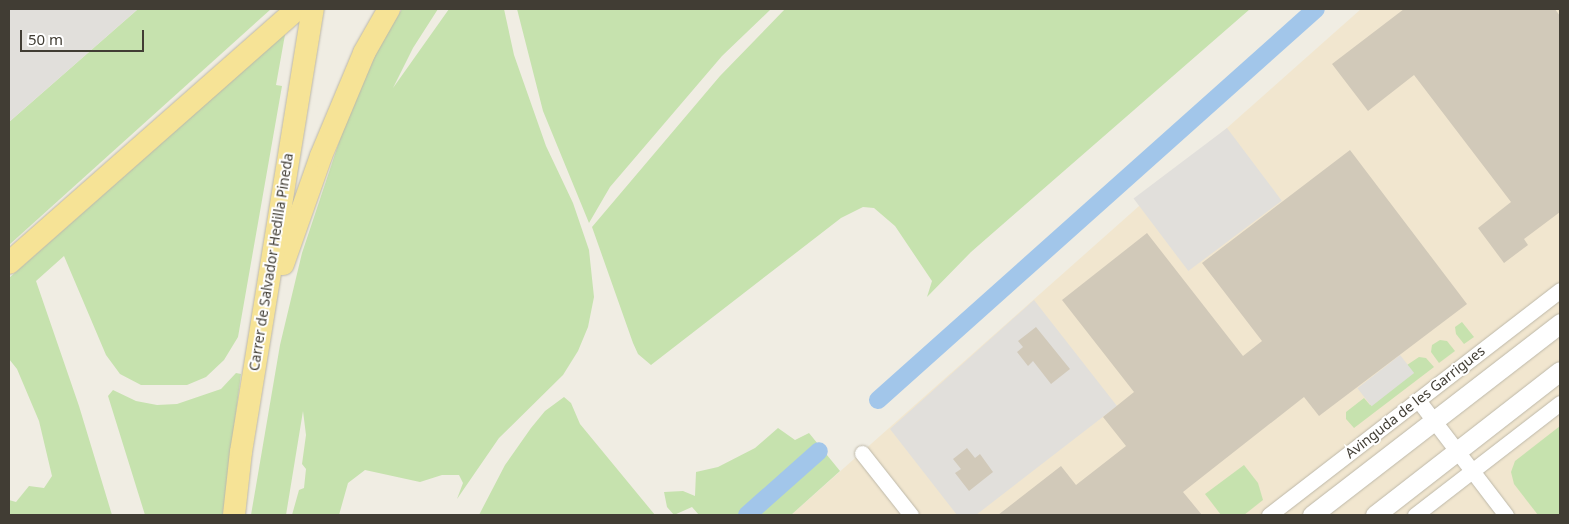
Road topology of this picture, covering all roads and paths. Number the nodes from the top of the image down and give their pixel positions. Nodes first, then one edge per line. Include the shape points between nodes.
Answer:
1 (297, 9) edge
2 (313, 9) edge
3 (389, 9) edge
4 (9, 263) edge
5 (1560, 290) edge
6 (1560, 323) edge
7 (255, 364) junction
8 (1560, 371) edge
9 (1418, 400) junction
10 (1560, 403) edge
11 (1434, 421) junction
12 (1458, 451) junction
13 (862, 453) dead end
14 (1472, 471) junction
15 (234, 515) edge
16 (911, 515) edge
17 (1270, 515) edge
18 (1312, 515) edge
19 (1375, 515) edge
20 (1415, 515) edge
21 (1506, 515) edge

1 - 4 main road
2 - 7 main road, Carrer de Salvador Hedilla Pineda
3 - 7 main road via 364,53 291,236
5 - 9 street, Avinguda de les Garrigues
6 - 11 street, Avinguda de les Garrigues
7 - 15 main road, Carrer de Salvador Hedilla Pineda
8 - 12 street
9 - 11 street
9 - 17 street, Avinguda de les Garrigues
10 - 14 street
11 - 12 street
11 - 18 street, Avinguda de les Garrigues
12 - 14 street
12 - 19 street
13 - 16 street
14 - 20 street
14 - 21 street

